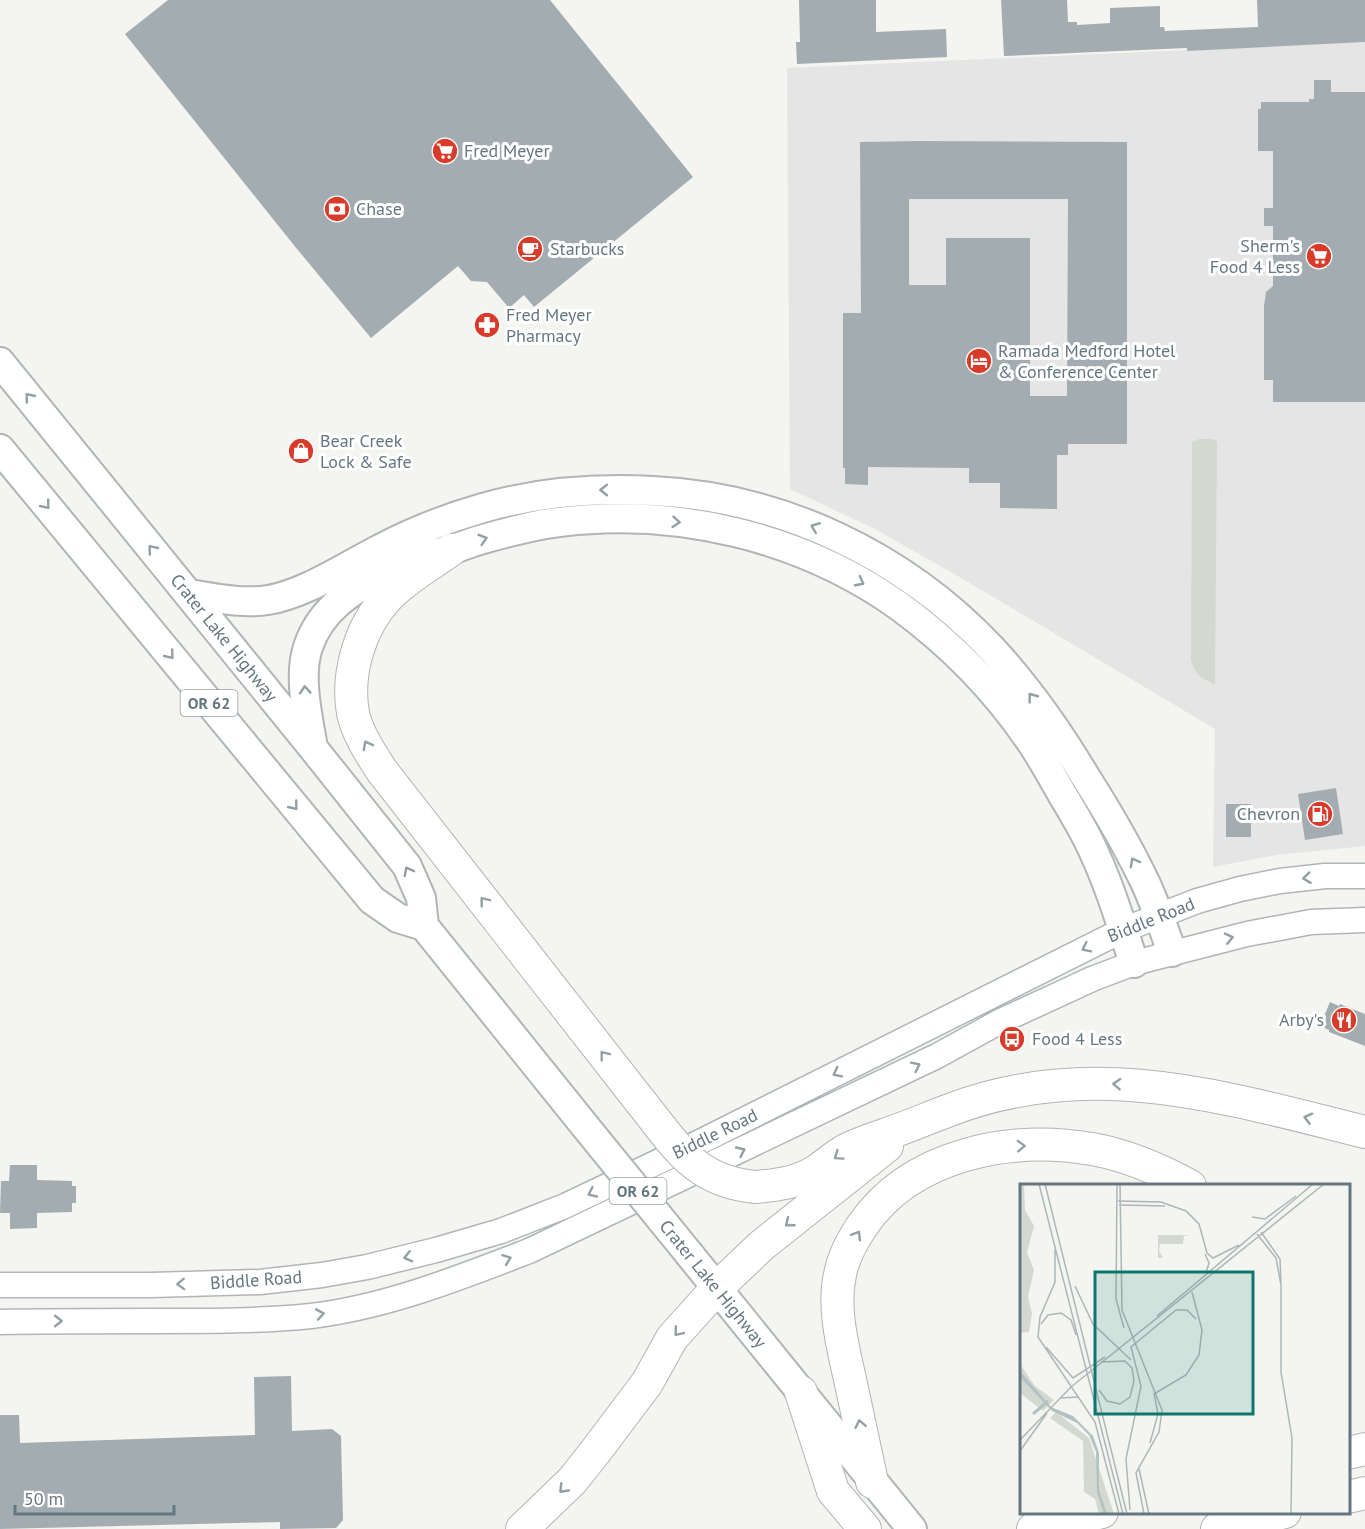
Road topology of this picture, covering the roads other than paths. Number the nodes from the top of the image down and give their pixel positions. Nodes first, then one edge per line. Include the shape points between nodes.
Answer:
1 (0, 362) edge
2 (3, 454) edge
3 (451, 550) junction
4 (189, 594) junction
5 (313, 748) junction
6 (1365, 876) edge
7 (1158, 915) junction
8 (1365, 920) edge
9 (424, 926) junction
10 (1123, 930) junction
11 (1172, 952) junction
12 (1134, 963) junction
13 (931, 1118) junction
14 (1365, 1132) edge
15 (1188, 1184) edge
16 (0, 1285) edge
17 (717, 1288) junction
18 (0, 1322) edge
19 (801, 1392) junction
20 (1365, 1449) edge
21 (1350, 1453) edge
22 (872, 1482) junction
23 (1365, 1493) edge
24 (1350, 1497) edge
25 (1063, 1514) edge
26 (1094, 1514) edge
27 (1277, 1514) edge
28 (522, 1529) edge
29 (865, 1529) edge
30 (912, 1529) edge
31 (1032, 1529) edge
32 (1217, 1529) edge

4 -> 1 highway, Crater Lake Highway / OR 62
2 -> 9 highway, OR 62 via 372,900 398,918
5 -> 3 highway via 304,661 323,617 342,598 371,580 422,556
3 -> 10 highway via 518,529 559,522 683,522 787,548 868,586 934,634 989,688 1017,723 1078,821 1109,888
13 -> 3 highway, bridge via 848,1148 815,1172 776,1185 737,1185 687,1159 382,771 353,715 351,687 355,663 363,635 376,612 402,585
4 - 5 highway, Crater Lake Highway / OR 62
7 -> 4 highway via 1143,878 1072,754 991,648 937,598 892,567 795,519 721,498 678,492 559,493 483,508 426,529 284,597 249,601
9 -> 5 highway, Crater Lake Highway / OR 62 via 421,898 407,866
6 -> 7 main road, Biddle Road via 1280,881 1240,889
7 - 10 main road, Biddle Road
7 - 11 highway
11 -> 8 main road, Biddle Road via 1311,922
9 - 17 highway, Crater Lake Highway / OR 62, bridge
10 - 12 highway
10 -> 16 main road, Biddle Road via 702,1141 565,1206 501,1231 367,1267 271,1281
11 - 12 main road, Biddle Road
18 -> 12 main road, Biddle Road via 312,1316 399,1297 529,1251 937,1056 999,1022
14 -> 13 highway via 1210,1095 1101,1083 1019,1091
13 -> 17 highway via 880,1150 761,1246
22 -> 15 highway via 838,1307 839,1277 845,1256 881,1202 921,1173 948,1161 1012,1147 1092,1149 1135,1160
17 - 19 highway, Crater Lake Highway / OR 62
17 -> 28 highway via 672,1338 647,1383 595,1452
19 - 22 highway, Crater Lake Highway / OR 62
19 - 29 highway via 833,1491
20 - 21 highway
22 - 30 highway, Crater Lake Highway / OR 62
23 - 24 highway
25 - 31 highway
26 - 31 highway
27 - 32 highway

